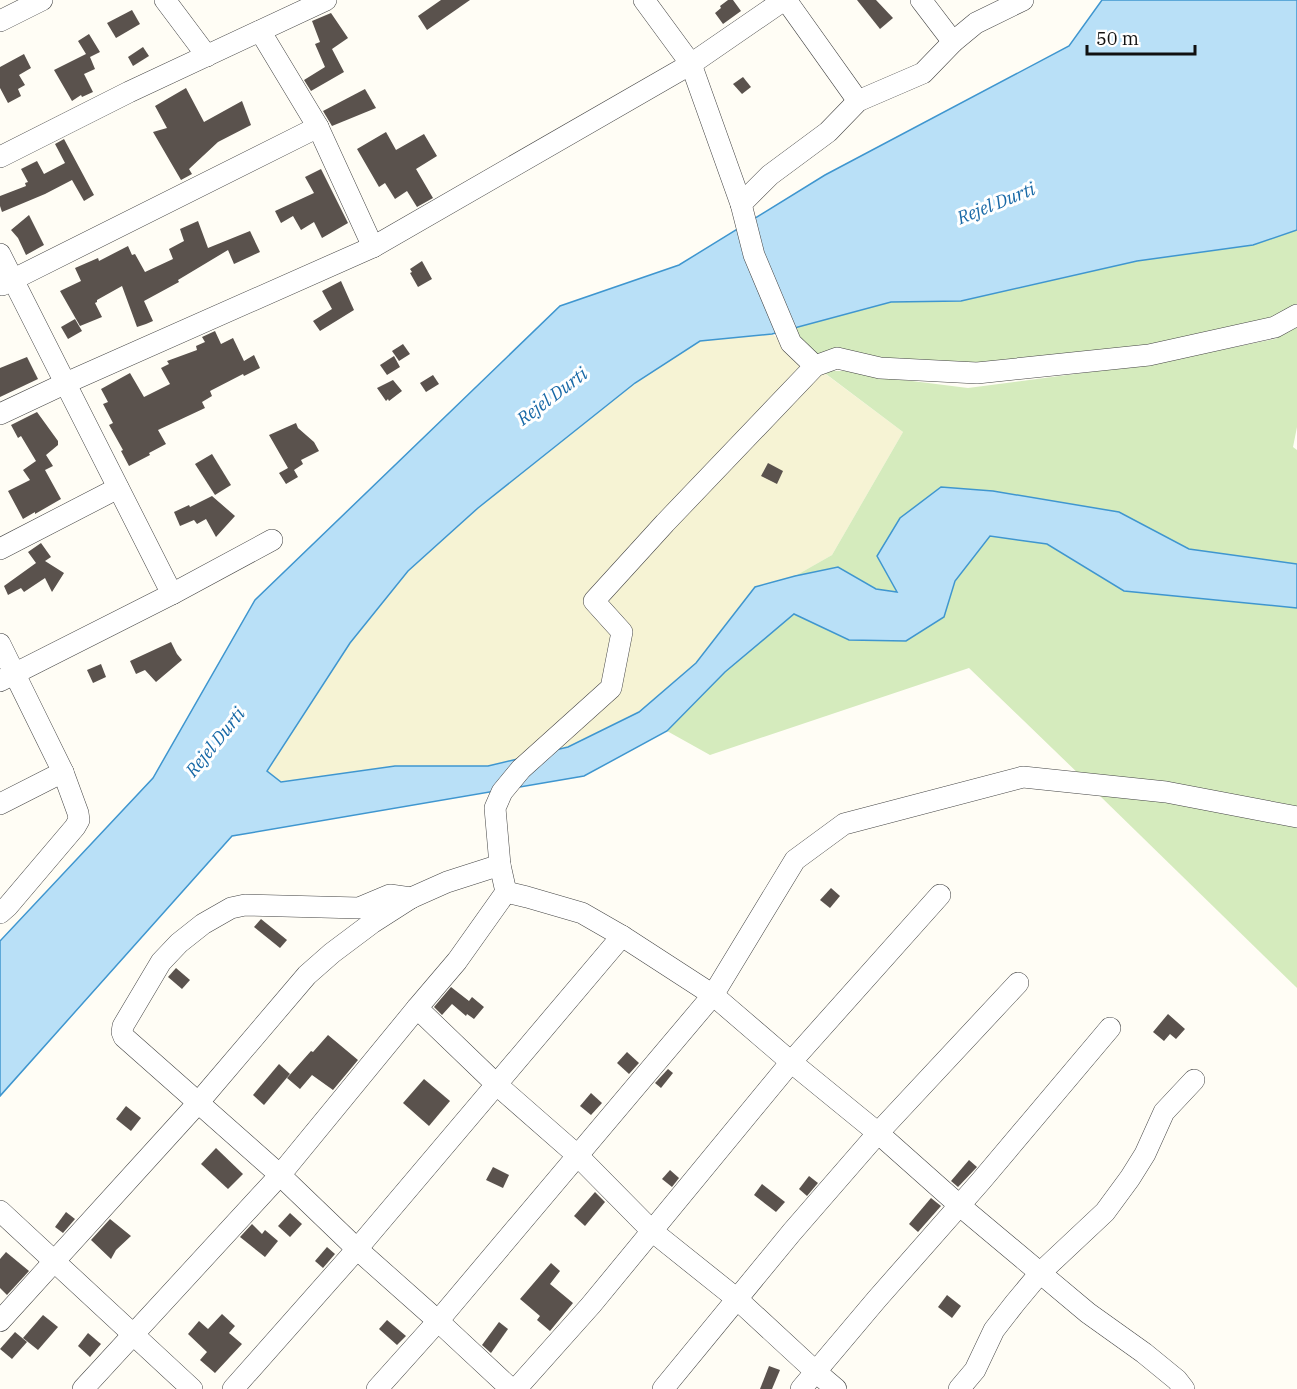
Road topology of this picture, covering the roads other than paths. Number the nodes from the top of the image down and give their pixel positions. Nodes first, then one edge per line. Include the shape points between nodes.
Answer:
1 (42, 0) edge
2 (165, 0) edge
3 (327, 0) edge
4 (644, 0) edge
5 (785, 0) edge
6 (921, 0) edge
7 (1023, 0) edge
8 (0, 21) edge
9 (260, 31) junction
10 (953, 42) junction
11 (207, 56) junction
12 (691, 64) junction
13 (858, 101) junction
14 (318, 127) junction
15 (0, 157) edge
16 (741, 204) junction
17 (373, 247) junction
18 (0, 254) edge
19 (7, 283) edge
20 (1297, 315) edge
21 (815, 366) junction
22 (66, 383) junction
23 (0, 414) edge
24 (118, 488) junction
25 (272, 540) dead end
26 (0, 549) edge
27 (172, 594) junction
28 (0, 644) edge
29 (7, 678) edge
30 (63, 772) junction
31 (0, 804) edge
32 (1297, 817) edge
33 (500, 865) junction
34 (506, 892) junction
35 (940, 895) dead end
36 (411, 898) junction
37 (0, 913) edge
38 (622, 936) junction
39 (1018, 983) dead end
40 (712, 995) junction
41 (417, 1008) junction
42 (1110, 1028) dead end
43 (791, 1062) junction
44 (1194, 1080) dead end
45 (496, 1084) junction
46 (198, 1103) junction
47 (878, 1133) junction
48 (577, 1155) junction
49 (280, 1175) junction
50 (959, 1205) junction
51 (0, 1210) edge
52 (652, 1231) junction
53 (357, 1249) junction
54 (55, 1261) junction
55 (1040, 1273) junction
56 (737, 1299) junction
57 (0, 1321) edge
58 (438, 1321) junction
59 (133, 1335) junction
60 (816, 1372) junction
61 (83, 1389) edge
62 (192, 1389) edge
63 (233, 1389) edge
64 (377, 1389) edge
65 (511, 1389) edge
66 (516, 1389) edge
67 (663, 1389) edge
68 (801, 1389) edge
69 (836, 1389) edge
70 (959, 1389) edge
71 (1184, 1389) edge

1 - 8 street
2 - 11 street
3 - 9 street
4 - 12 street
5 - 12 street
5 - 13 street
6 - 10 street
7 - 10 street via 976,23
9 - 11 street
9 - 14 street
10 - 13 street via 923,73
11 - 15 street
12 - 16 street
12 - 17 street
13 - 16 street via 828,132 770,174
14 - 17 street
14 - 19 street
16 - 21 street via 754,255 791,343
17 - 22 street
18 - 19 street
19 - 22 street
20 - 21 street via 1275,327 1149,355 977,374 880,368 837,358
21 - 33 street via 594,601 622,632 611,688 521,769 502,792 495,808
22 - 23 street
22 - 24 street
24 - 26 street
24 - 27 street
25 - 27 street
27 - 29 street
28 - 29 street
29 - 30 street
30 - 31 street
30 - 37 street via 78,813 75,827
32 - 40 street via 1166,792 1023,777 844,824 795,860
33 - 34 street
33 - 36 street
34 - 38 street via 582,913
34 - 41 street via 457,961
35 - 43 street
36 - 46 street via 372,922 307,975
36 - 46 street via 390,895 359,908 245,904 203,924 179,943 161,962 122,1032
38 - 40 street
38 - 45 street
39 - 47 street
40 - 43 street
40 - 48 street
41 - 45 street
41 - 49 street
42 - 50 street
43 - 47 street
43 - 52 street
44 - 55 street via 1164,1112 1145,1154 1105,1212
45 - 48 street
45 - 53 street
46 - 49 street
46 - 54 street
47 - 50 street
47 - 56 street
48 - 52 street
48 - 58 street
49 - 53 street
49 - 59 street
50 - 55 street
50 - 60 street
51 - 54 street
52 - 56 street
52 - 66 street
53 - 58 street
53 - 63 street
54 - 57 street
54 - 59 street
55 - 70 street via 994,1330 975,1370
55 - 71 street
56 - 60 street
56 - 67 street
58 - 64 street
58 - 65 street
59 - 61 street
59 - 62 street
60 - 68 street
60 - 69 street

